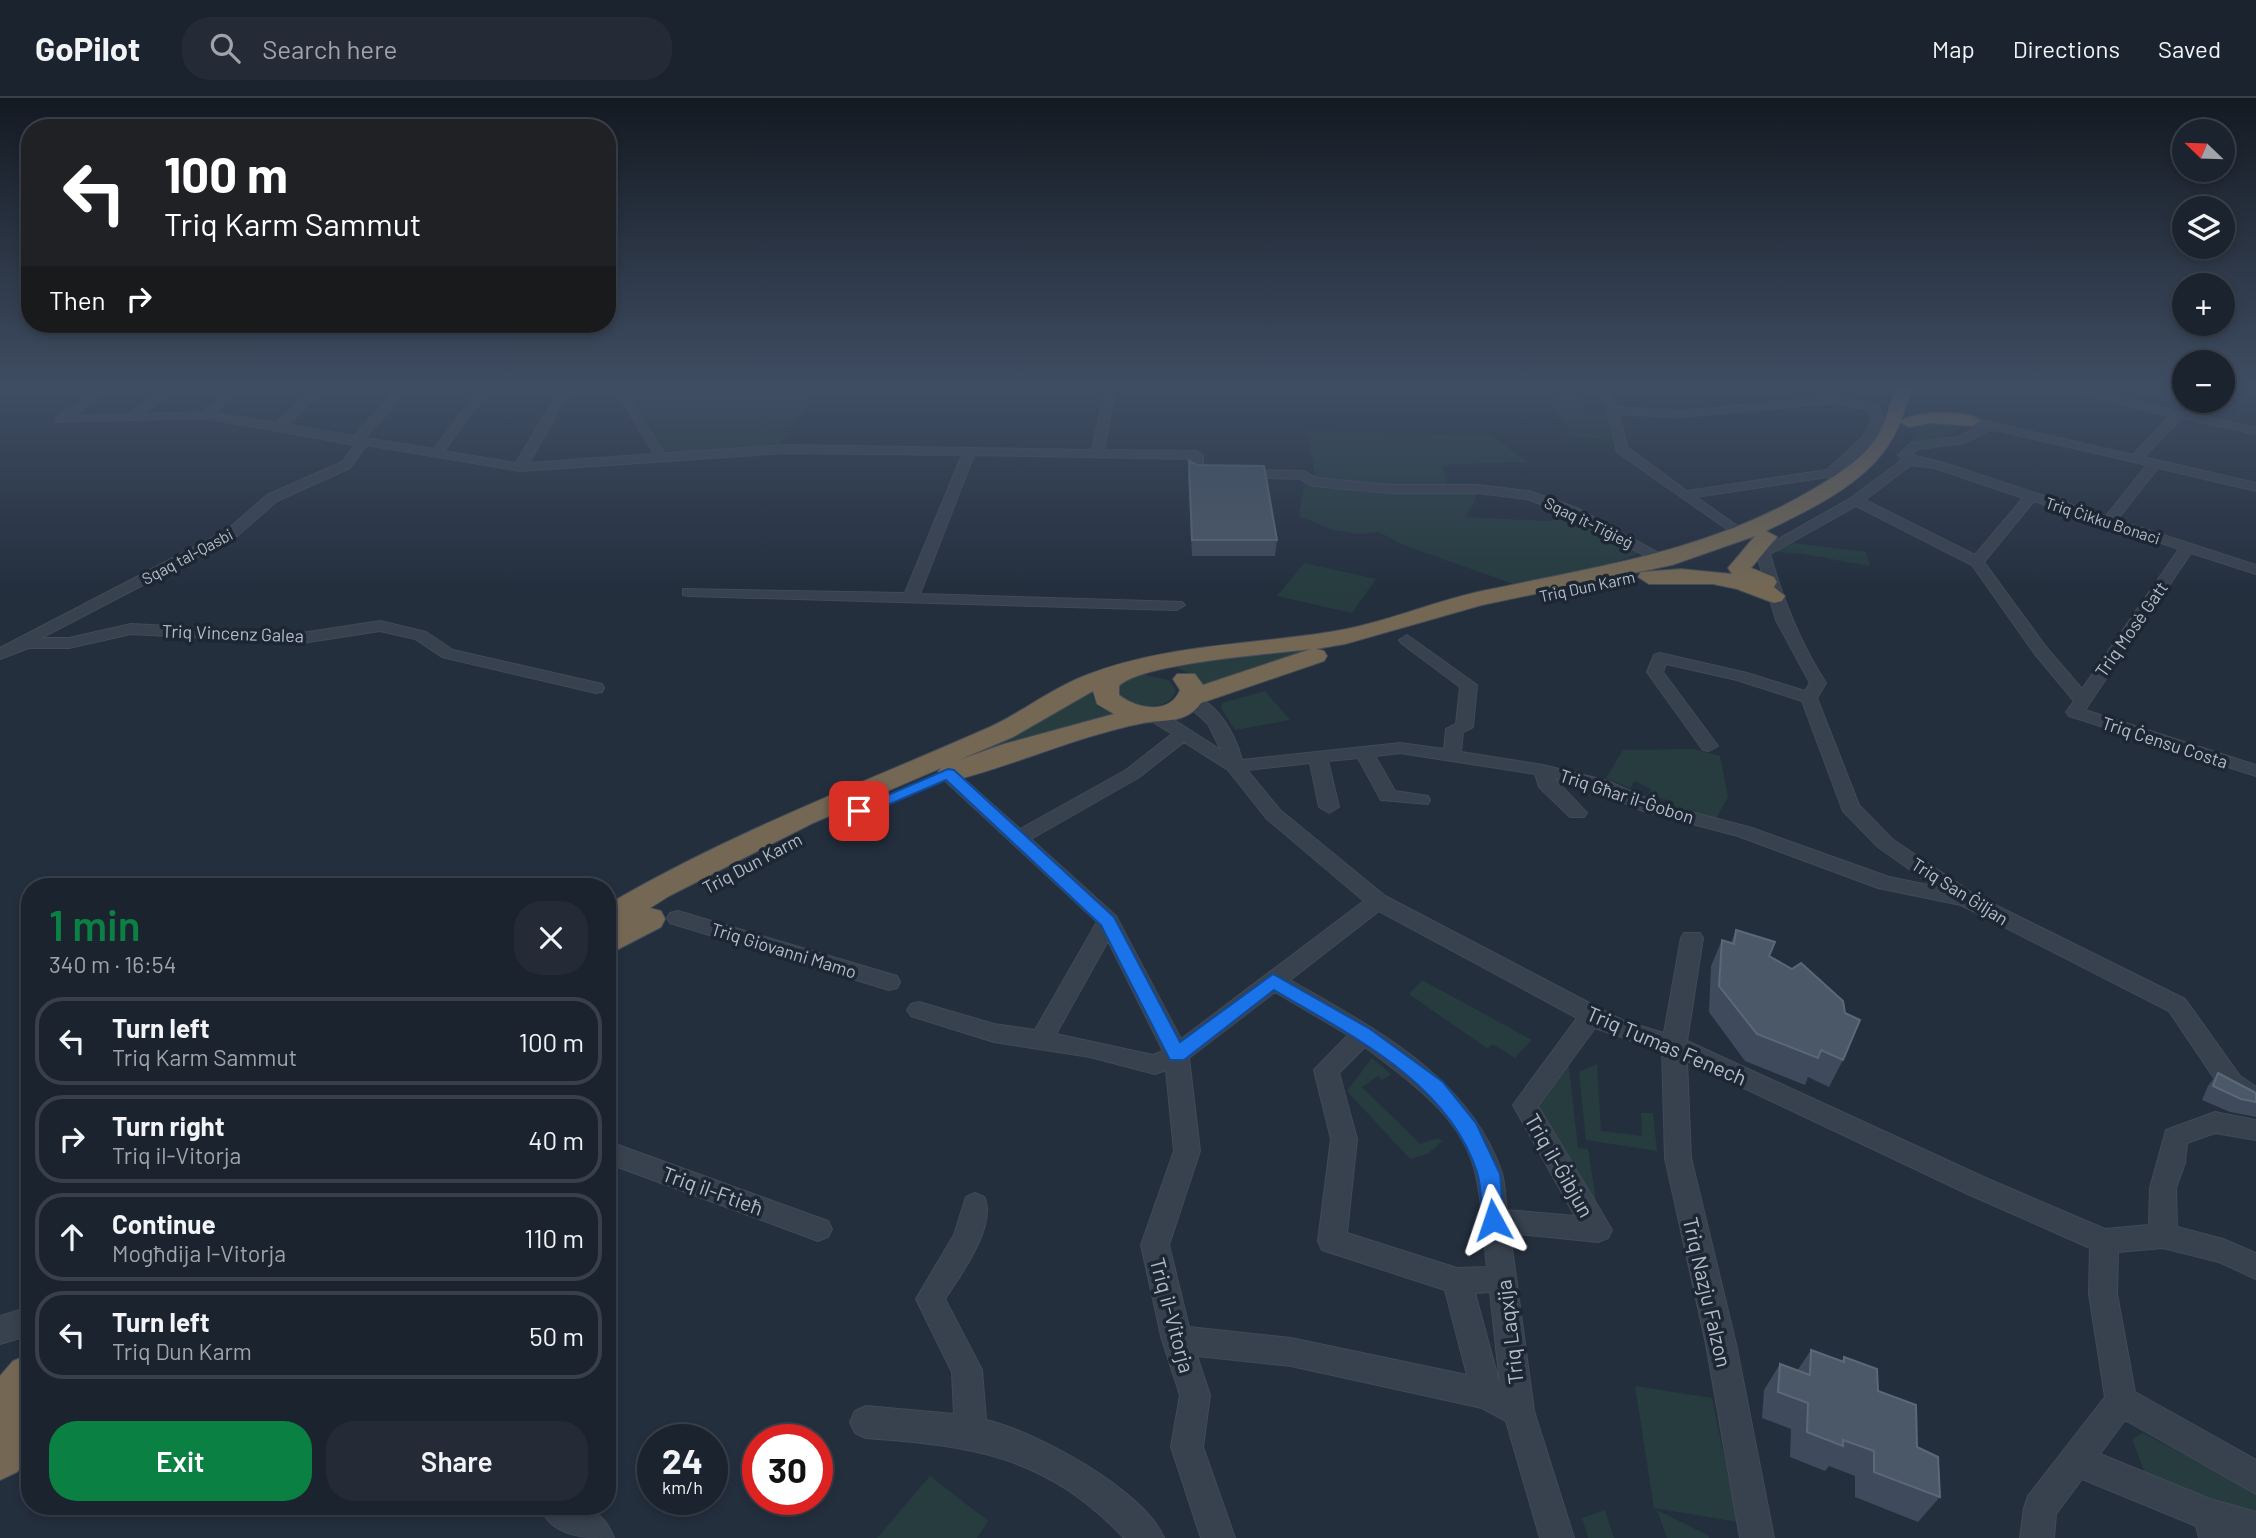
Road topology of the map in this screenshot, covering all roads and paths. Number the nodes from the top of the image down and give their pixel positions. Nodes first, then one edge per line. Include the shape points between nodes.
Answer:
1 (352, 453) edge
2 (432, 453) edge
3 (528, 453) edge
4 (659, 453) edge
5 (728, 453) edge
6 (969, 453) edge
7 (1063, 453) edge
8 (1627, 453) edge
9 (1853, 453) edge
10 (1872, 453) edge
11 (1889, 453) edge
12 (1906, 453) edge
13 (2137, 453) edge
14 (436, 454) joint
15 (1097, 454) joint
16 (2141, 454) junction
17 (662, 458) junction
18 (1909, 461) junction
19 (2155, 463) junction
20 (520, 467) junction
21 (1805, 479) junction
22 (2252, 486) edge
23 (1683, 495) junction
24 (2031, 496) junction
25 (1856, 502) junction
26 (1802, 504) junction
27 (2109, 523) junction
28 (1741, 534) junction
29 (1766, 537) junction
30 (2188, 547) junction
31 (1664, 560) junction
32 (1977, 562) junction
33 (2256, 570) edge
34 (1628, 578) junction
35 (1772, 590) junction
36 (688, 592) dead end
37 (910, 598) junction
38 (1177, 605) dead end
39 (1407, 640) dead end
40 (27, 643) junction
41 (0, 654) edge
42 (1141, 667) junction
43 (1114, 676) junction
44 (596, 688) dead end
45 (1191, 698) junction
46 (1809, 698) junction
47 (2078, 705) junction
48 (1148, 715) junction
49 (1464, 727) joint
50 (1181, 735) junction
51 (1709, 746) dead end
52 (1363, 751) junction
53 (1317, 755) junction
54 (1452, 755) junction
55 (1234, 766) junction
56 (1543, 770) junction
57 (2256, 771) edge
58 (948, 774) junction
59 (1421, 800) dead end
60 (1329, 807) dead end
61 (1577, 813) dead end
62 (1017, 839) junction
63 (1968, 900) junction
64 (1378, 901) junction
65 (616, 914) edge
66 (678, 918) dead end
67 (1108, 922) junction
68 (616, 938) edge
69 (1692, 938) dead end
70 (1273, 981) junction
71 (889, 982) dead end
72 (919, 1010) dead end
73 (1592, 1015) junction
74 (1364, 1034) junction
75 (1040, 1042) junction
76 (1674, 1045) junction
77 (1177, 1055) junction
78 (2256, 1100) edge
79 (2256, 1130) edge
80 (616, 1155) edge
81 (975, 1205) dead end
82 (1493, 1220) junction
83 (818, 1229) dead end
84 (2162, 1236) junction
85 (2104, 1241) junction
86 (2256, 1266) edge
87 (1504, 1279) junction
88 (1457, 1281) junction
89 (21, 1323) edge
90 (0, 1329) edge
91 (1177, 1340) junction
92 (21, 1388) edge
93 (1487, 1394) junction
94 (2121, 1401) junction
95 (1518, 1411) junction
96 (0, 1412) edge
97 (866, 1422) dead end
98 (21, 1429) edge
99 (971, 1432) junction
100 (0, 1455) edge
101 (2077, 1461) junction
102 (2256, 1478) edge
103 (569, 1515) edge
104 (2213, 1526) edge
105 (2256, 1529) edge
106 (597, 1538) edge
107 (1147, 1538) edge
108 (1218, 1538) edge
109 (1557, 1538) edge
110 (1757, 1538) edge
111 (2037, 1538) edge

1 - 40 street, Sqaq tal-Qasbi via 346,464 272,498 233,533 38,633
2 - 14 street
3 - 20 street
4 - 17 street
5 - 17 street
6 - 37 street
7 - 15 street
8 - 23 street
9 - 21 street via 1831,474
10 - 26 highway, Triq Dun Karm via 1852,474
11 - 29 highway, Triq Dun Karm via 1866,477
12 - 18 street
13 - 16 street
14 - 20 street
15 - 31 street, Sqaq it-Tiġieġ via 1197,455 1197,473 1303,475 1314,482 1390,489 1477,489 1529,495 1572,511
16 - 19 street
16 - 22 street via 2255,475
17 - 20 street
18 - 24 street, Triq Ċikku Bonaci via 1937,465
18 - 25 street
19 - 22 street
19 - 27 street
21 - 23 street
21 - 26 street
23 - 28 street
24 - 27 street, Triq Ċikku Bonaci
24 - 32 street
25 - 32 street
25 - 35 street via 1763,552
26 - 28 highway, Triq Dun Karm
27 - 30 street, Triq Ċikku Bonaci
28 - 31 highway, Triq Dun Karm
29 - 34 highway, Triq Dun Karm via 1718,556
29 - 35 highway via 1739,568
30 - 33 street, Triq Ċikku Bonaci
30 - 47 street, Triq Mosè Gatt
31 - 42 highway, Triq Dun Karm via 1478,598 1336,639
32 - 47 street
34 - 35 highway via 1685,575
34 - 45 highway, Triq Dun Karm via 1477,609 1346,646
35 - 46 street, Triq San Ġiljan via 1798,654 1818,683
36 - 37 street
37 - 38 street
39 - 49 street via 1469,685
40 - 41 street, Sqaq tal-Qasbi
40 - 44 street, Triq Vincenz Galea via 69,643 131,629 302,638 380,626 420,635 448,654
42 - 43 highway, Triq Dun Karm
42 - 45 highway, Triq Dun Karm via 1161,668 1184,677 1191,684
43 - 48 highway via 1106,684 1106,698 1119,709
43 - 65 highway, Triq Dun Karm via 1091,682 1003,731 802,817
45 - 48 highway, Triq Dun Karm via 1182,708
45 - 55 street, Triq Tumas Fenech via 1209,710 1229,743
46 - 51 street via 1741,676 1660,658 1655,672
46 - 63 street, Triq San Ġiljan via 1850,807 1885,843
47 - 57 street, Triq Ċensu Costa
48 - 50 street, Triq Tumas Fenech
48 - 58 highway, Triq Dun Karm via 1014,750
49 - 54 street via 1455,729
50 - 55 street, Triq Tumas Fenech
50 - 62 street via 1132,774
52 - 53 street, Triq Għar il-Ġobon
52 - 54 street, Triq Għar il-Ġobon via 1400,748
52 - 59 street via 1388,796
53 - 55 street, Triq Għar il-Ġobon
53 - 60 street
54 - 56 street, Triq Għar il-Ġobon
55 - 64 street, Triq Tumas Fenech via 1273,814
56 - 61 street via 1546,783
56 - 63 street, Triq Għar il-Ġobon via 1601,785 1650,807 1745,832 1885,883
58 - 62 street, Triq il-Vitorja
58 - 68 highway, Triq Dun Karm via 814,830
62 - 67 street, Triq il-Vitorja
63 - 78 street, Triq San Ġiljan via 2177,1005 2231,1083
64 - 70 street
64 - 73 street, Triq Tumas Fenech
66 - 71 street, Triq Giovanni Mamo
67 - 75 street
67 - 77 street, Triq il-Vitorja
69 - 76 street, Triq Nazju Falzon
70 - 74 street, Triq Laqxija
70 - 77 street
72 - 75 street
73 - 76 street, Triq Tumas Fenech via 1616,1028
73 - 82 street, Triq il-Ġibjun via 1525,1105 1598,1230
74 - 82 street, Triq Laqxija via 1436,1088 1469,1129 1489,1174
74 - 88 street via 1326,1070 1344,1139 1332,1241
75 - 77 street via 1090,1048 1155,1065
76 - 85 street, Triq Tumas Fenech
76 - 110 street, Triq Nazju Falzon via 1678,1158 1721,1344
77 - 91 street, Triq il-Vitorja via 1187,1151 1155,1245
79 - 84 street via 2227,1120 2175,1137 2163,1188
80 - 83 street, Triq il-Ftieħ
81 - 99 street via 967,1238 930,1298 967,1370
82 - 87 street, Triq Laqxija
84 - 85 street
84 - 86 street via 2222,1251
85 - 94 street via 2103,1294
87 - 88 street
87 - 95 street, Triq Laqxija
88 - 93 street, Triq Laqxija
89 - 90 street
91 - 93 street, Triq Laqxija via 1291,1352
91 - 108 street, Triq il-Vitorja via 1195,1395 1187,1447
92 - 96 highway
93 - 95 street, Triq Laqxija
94 - 101 street
94 - 102 street
95 - 109 street, Triq Laqxija
97 - 99 street
98 - 100 highway
99 - 107 street via 1022,1447 1099,1493
101 - 104 street
101 - 111 street via 2040,1508
103 - 106 street via 593,1530
104 - 105 street

